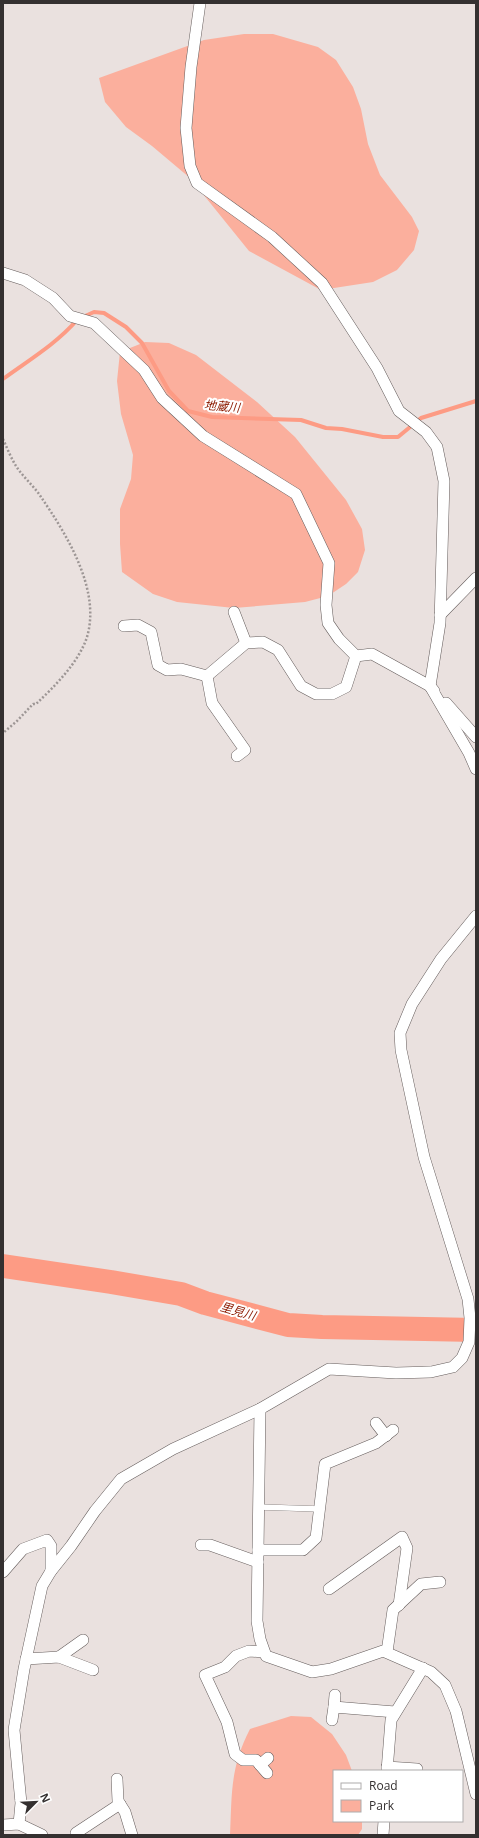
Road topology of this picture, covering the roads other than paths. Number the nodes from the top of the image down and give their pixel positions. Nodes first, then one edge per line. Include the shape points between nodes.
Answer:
1 (200, 3) edge
2 (3, 273) edge
3 (476, 578) edge
4 (234, 612) dead end
5 (440, 615) junction
6 (124, 626) dead end
7 (246, 643) junction
8 (356, 656) junction
9 (207, 676) junction
10 (430, 686) junction
11 (476, 737) edge
12 (237, 756) dead end
13 (476, 770) edge
14 (476, 916) edge
15 (260, 1408) junction
16 (376, 1423) dead end
17 (258, 1507) junction
18 (320, 1509) junction
19 (201, 1545) dead end
20 (258, 1556) junction
21 (51, 1571) junction
22 (3, 1572) edge
23 (440, 1582) dead end
24 (329, 1590) dead end
25 (399, 1605) junction
26 (82, 1640) dead end
27 (264, 1652) junction
28 (387, 1652) junction
29 (59, 1657) junction
30 (26, 1659) junction
31 (423, 1668) junction
32 (92, 1670) dead end
33 (335, 1695) dead end
34 (334, 1708) junction
35 (395, 1712) junction
36 (332, 1720) dead end
37 (265, 1766) dead end
38 (387, 1769) edge
39 (416, 1770) dead end
40 (117, 1780) dead end
41 (476, 1794) edge
42 (120, 1804) junction
43 (384, 1822) edge
44 (19, 1824) junction
45 (3, 1825) edge
46 (76, 1833) dead end
47 (42, 1835) edge
48 (132, 1835) edge
49 (383, 1835) edge

1 - 5 street via 186,128 190,166 197,183 272,237 322,283 377,368 399,411 426,432 437,447 444,481
2 - 8 street via 26,280 53,298 70,316 94,324 144,370 162,398 203,436 296,494 329,563 326,605 328,623
3 - 5 street
4 - 7 street
5 - 10 street
6 - 9 street via 138,626 151,632 158,665 167,670 181,669
7 - 8 street via 263,642 278,650 301,686 316,694 332,694 346,687
7 - 9 street
8 - 10 street via 372,654
9 - 12 street via 212,703 245,750
10 - 11 street
10 - 13 street via 469,753
14 - 15 street via 441,959 412,1004 400,1033 401,1050 424,1157 468,1299 469,1342 462,1358 452,1368 431,1372 396,1373 329,1369
15 - 17 street
15 - 21 street via 173,1449 121,1479 94,1510 72,1546
16 - 18 street via 389,1433 376,1444 325,1464
17 - 18 lane
17 - 20 street
18 - 20 street via 316,1538 302,1550
19 - 20 street
20 - 27 street via 257,1621
21 - 22 street via 50,1546 47,1540 24,1549
21 - 30 street via 42,1586
23 - 25 street via 421,1584
24 - 25 street via 402,1537 407,1548
25 - 28 street via 393,1610
26 - 29 street
27 - 28 street via 266,1656 312,1672 330,1669 369,1654
27 - 37 street via 249,1651 236,1656 225,1667 205,1675 227,1722 228,1747 243,1760 256,1760
28 - 31 street
29 - 30 street
29 - 32 street
30 - 44 street via 14,1730 21,1803
31 - 35 street
31 - 41 street via 445,1685 456,1711
33 - 34 street
34 - 35 street
34 - 36 street
35 - 38 street via 391,1720
38 - 39 street
40 - 42 street
42 - 46 street
42 - 48 street
43 - 49 street
44 - 45 street
44 - 47 street

